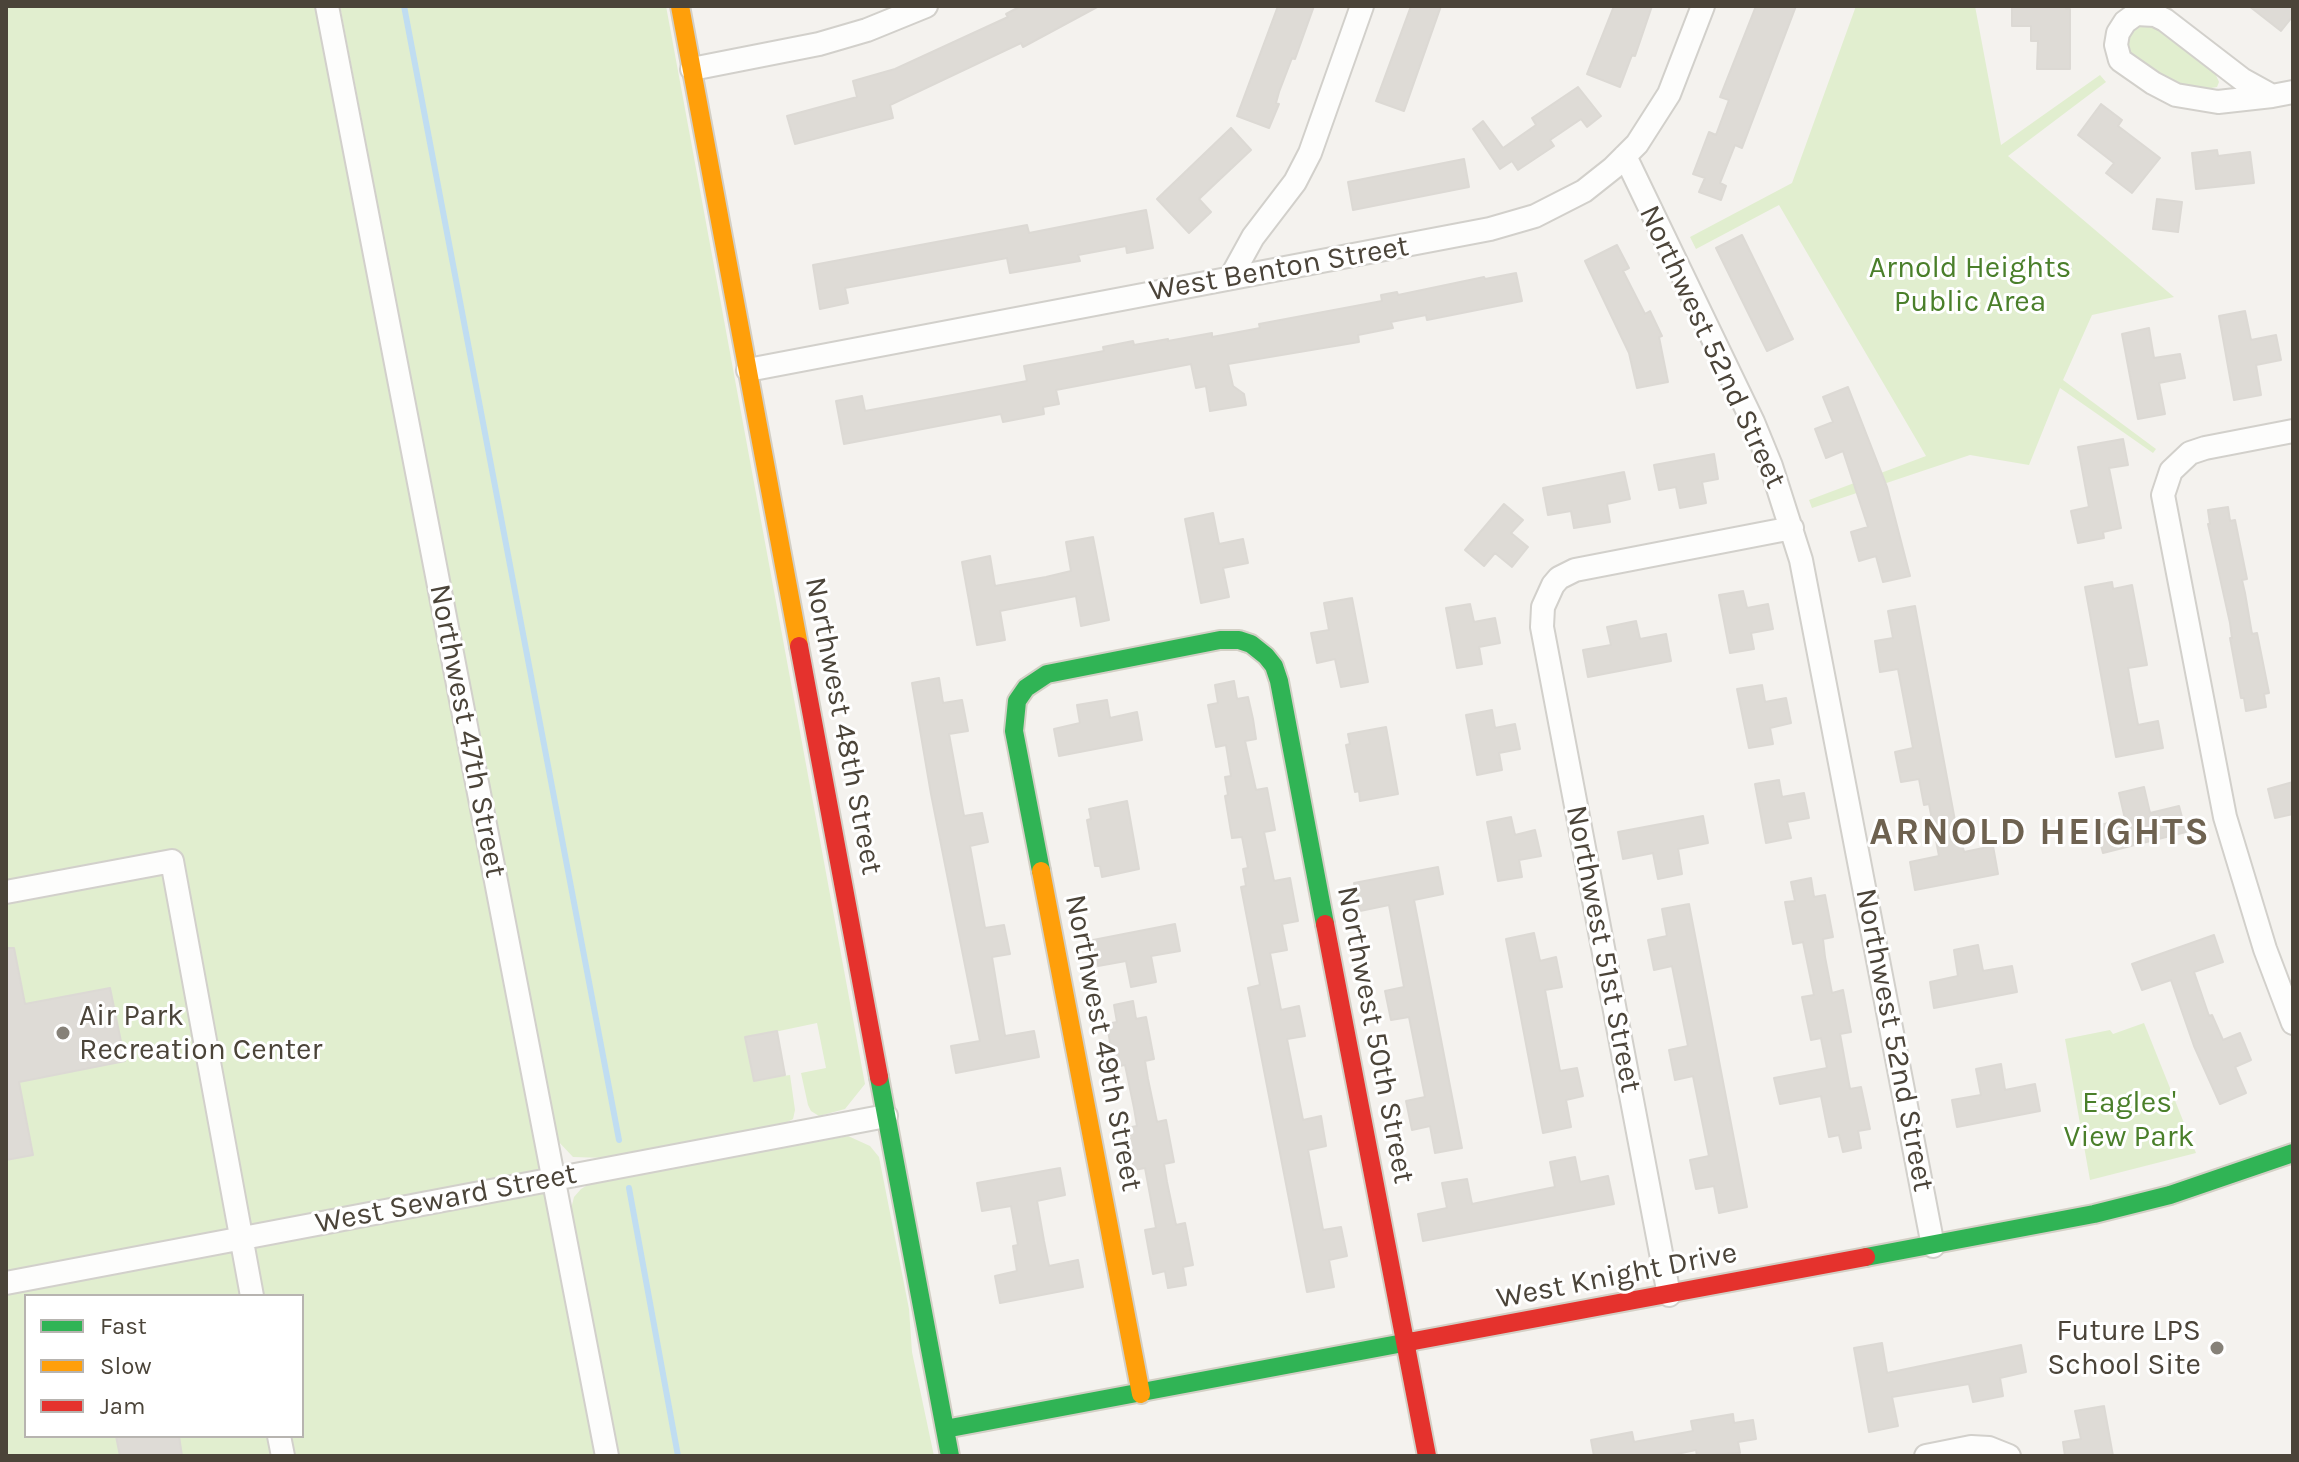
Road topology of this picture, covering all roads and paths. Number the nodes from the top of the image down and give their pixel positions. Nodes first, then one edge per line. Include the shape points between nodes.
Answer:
1 (327, 6) edge
2 (680, 6) edge
3 (926, 6) edge
4 (1362, 6) edge
5 (1703, 6) edge
6 (692, 69) junction
7 (2282, 94) edge
8 (1625, 156) junction
9 (1231, 277) junction
10 (748, 370) junction
11 (2293, 431) edge
12 (1792, 528) junction
13 (1243, 641) joint
14 (6, 892) edge
15 (2293, 1023) edge
16 (886, 1116) junction
17 (2293, 1153) edge
18 (554, 1177) junction
19 (241, 1239) junction
20 (1933, 1246) junction
21 (6, 1283) edge
22 (252, 1294) edge
23 (1669, 1295) junction
24 (1405, 1345) junction
25 (1141, 1394) junction
26 (945, 1429) junction
27 (607, 1456) edge
28 (950, 1456) edge
29 (1427, 1456) edge
30 (1926, 1456) edge
31 (2009, 1456) edge

1 - 18 street, Northwest 47th Street
2 - 6 street, Northwest 48th Street
3 - 6 street via 819,44
4 - 9 street via 1310,153
5 - 8 street, West Benton Street via 1669,94
6 - 10 street, Northwest 48th Street
7 - 7 street via 2243,80 2155,15 2136,14 2118,33 2120,60 2176,95 2218,102
8 - 9 street, West Benton Street via 1567,201 1505,226
8 - 12 street, Northwest 52nd Street via 1753,422
9 - 10 street, West Benton Street
10 - 16 street, Northwest 48th Street
11 - 15 street via 2197,450 2180,460 2165,485 2164,508 2216,782
12 - 20 street, Northwest 52nd Street via 1809,593
12 - 23 street, Northwest 51st Street via 1575,570 1553,585 1544,602 1542,627
13 - 24 street, Northwest 50th Street via 1266,656 1279,681
13 - 25 street, Northwest 49th Street via 1220,640 1055,671 1032,682 1017,701 1014,731
14 - 19 street via 172,861
16 - 18 street, West Seward Street
16 - 26 street, Northwest 48th Street
17 - 20 street, West Knight Drive via 2170,1195
18 - 19 street, West Seward Street
18 - 27 street, Northwest 47th Street
19 - 21 street, West Seward Street
19 - 22 street
20 - 23 street, West Knight Drive
23 - 24 street, West Knight Drive
24 - 25 street, West Knight Drive
24 - 29 street, Northwest 50th Street
25 - 26 street, West Knight Drive
26 - 28 street, Northwest 48th Street
30 - 31 street via 1971,1447

